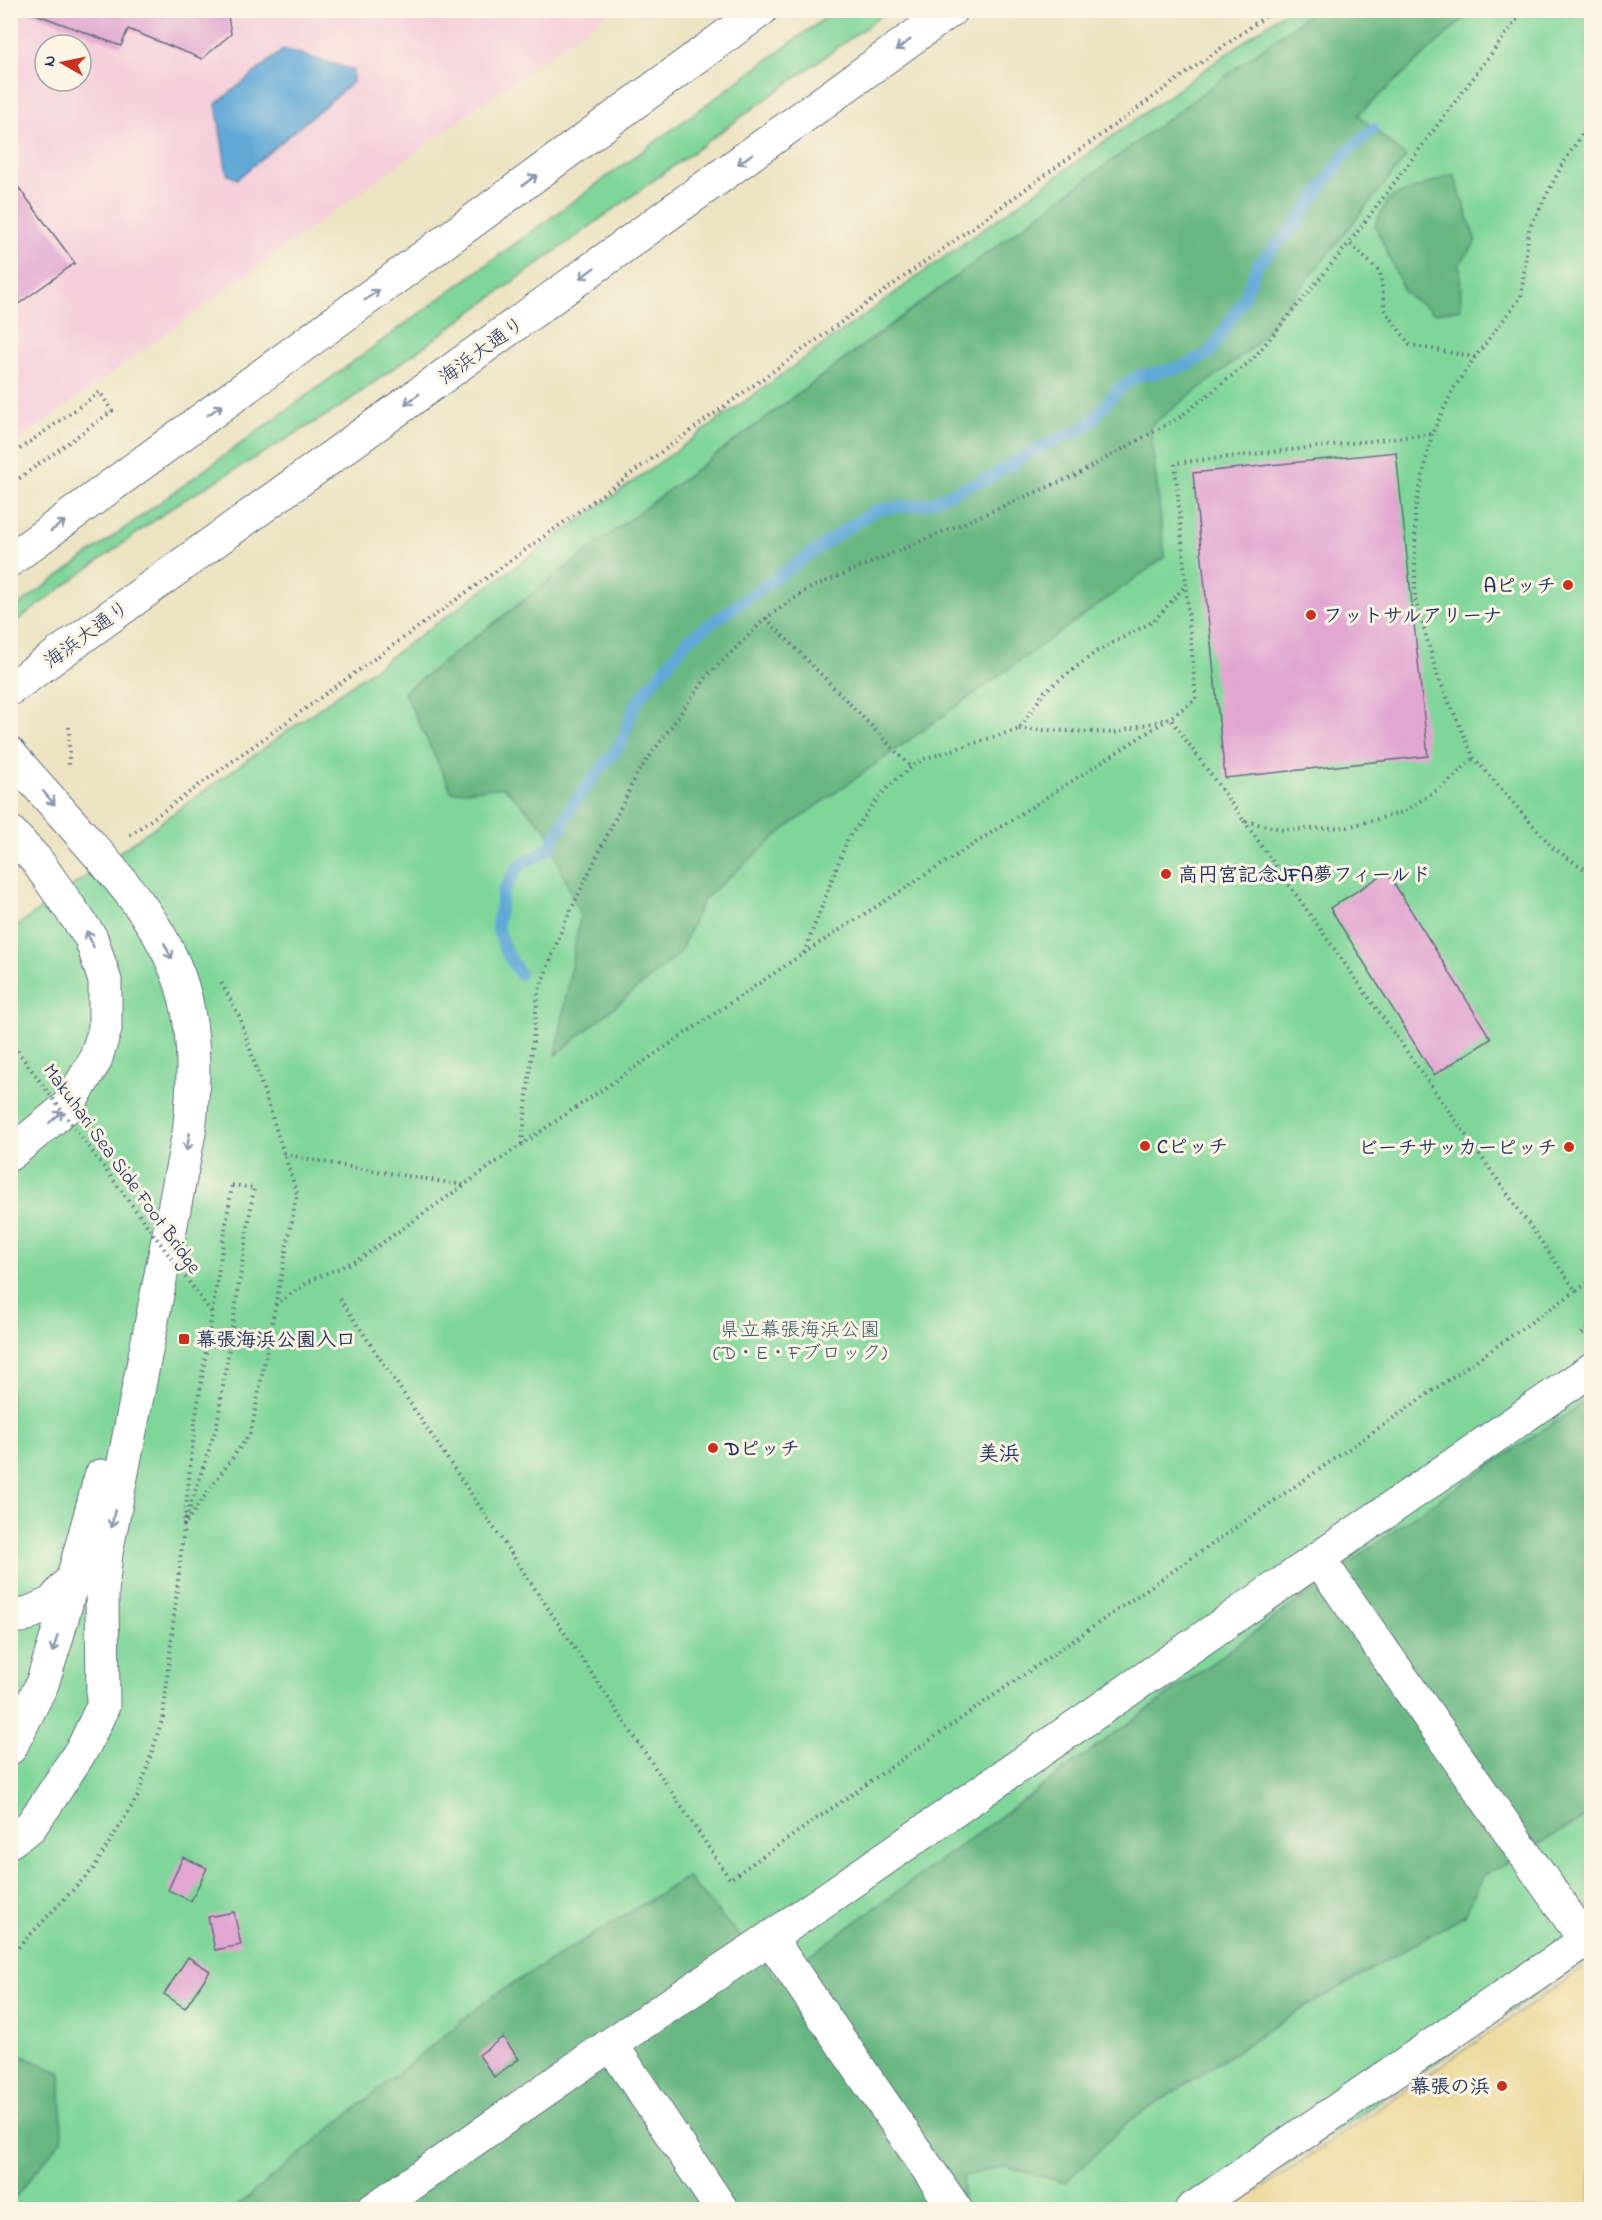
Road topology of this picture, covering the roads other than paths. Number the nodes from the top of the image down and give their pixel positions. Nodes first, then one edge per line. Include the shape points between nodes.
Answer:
1 (951, 10) edge
2 (741, 16) edge
3 (10, 560) edge
4 (10, 689) edge
5 (10, 754) edge
6 (10, 832) edge
7 (10, 1154) edge
8 (151, 1328) junction
9 (1592, 1369) edge
10 (1318, 1558) junction
11 (73, 1578) junction
12 (10, 1616) edge
13 (10, 1748) edge
14 (10, 1841) edge
15 (770, 1938) junction
16 (1588, 1938) edge
17 (611, 2044) junction
18 (373, 2210) edge
19 (722, 2210) edge
20 (956, 2210) edge
21 (1191, 2210) edge

1 -> 4 street, 海浜大通り
3 -> 2 street
5 -> 8 street via 114,872 154,924 185,997 194,1084 189,1133
7 -> 6 street via 67,1107 95,1061 105,1029 105,981 91,938 37,861
8 - 11 street via 129,1370
8 -> 14 street via 106,1553 102,1592 103,1706 84,1746 47,1803 30,1827
9 - 10 street
10 - 15 street
10 - 16 street
11 - 12 street via 52,1603 22,1616
11 -> 13 street via 42,1684
15 - 17 street
15 - 20 street
16 - 21 street
17 - 18 street
17 - 19 street

